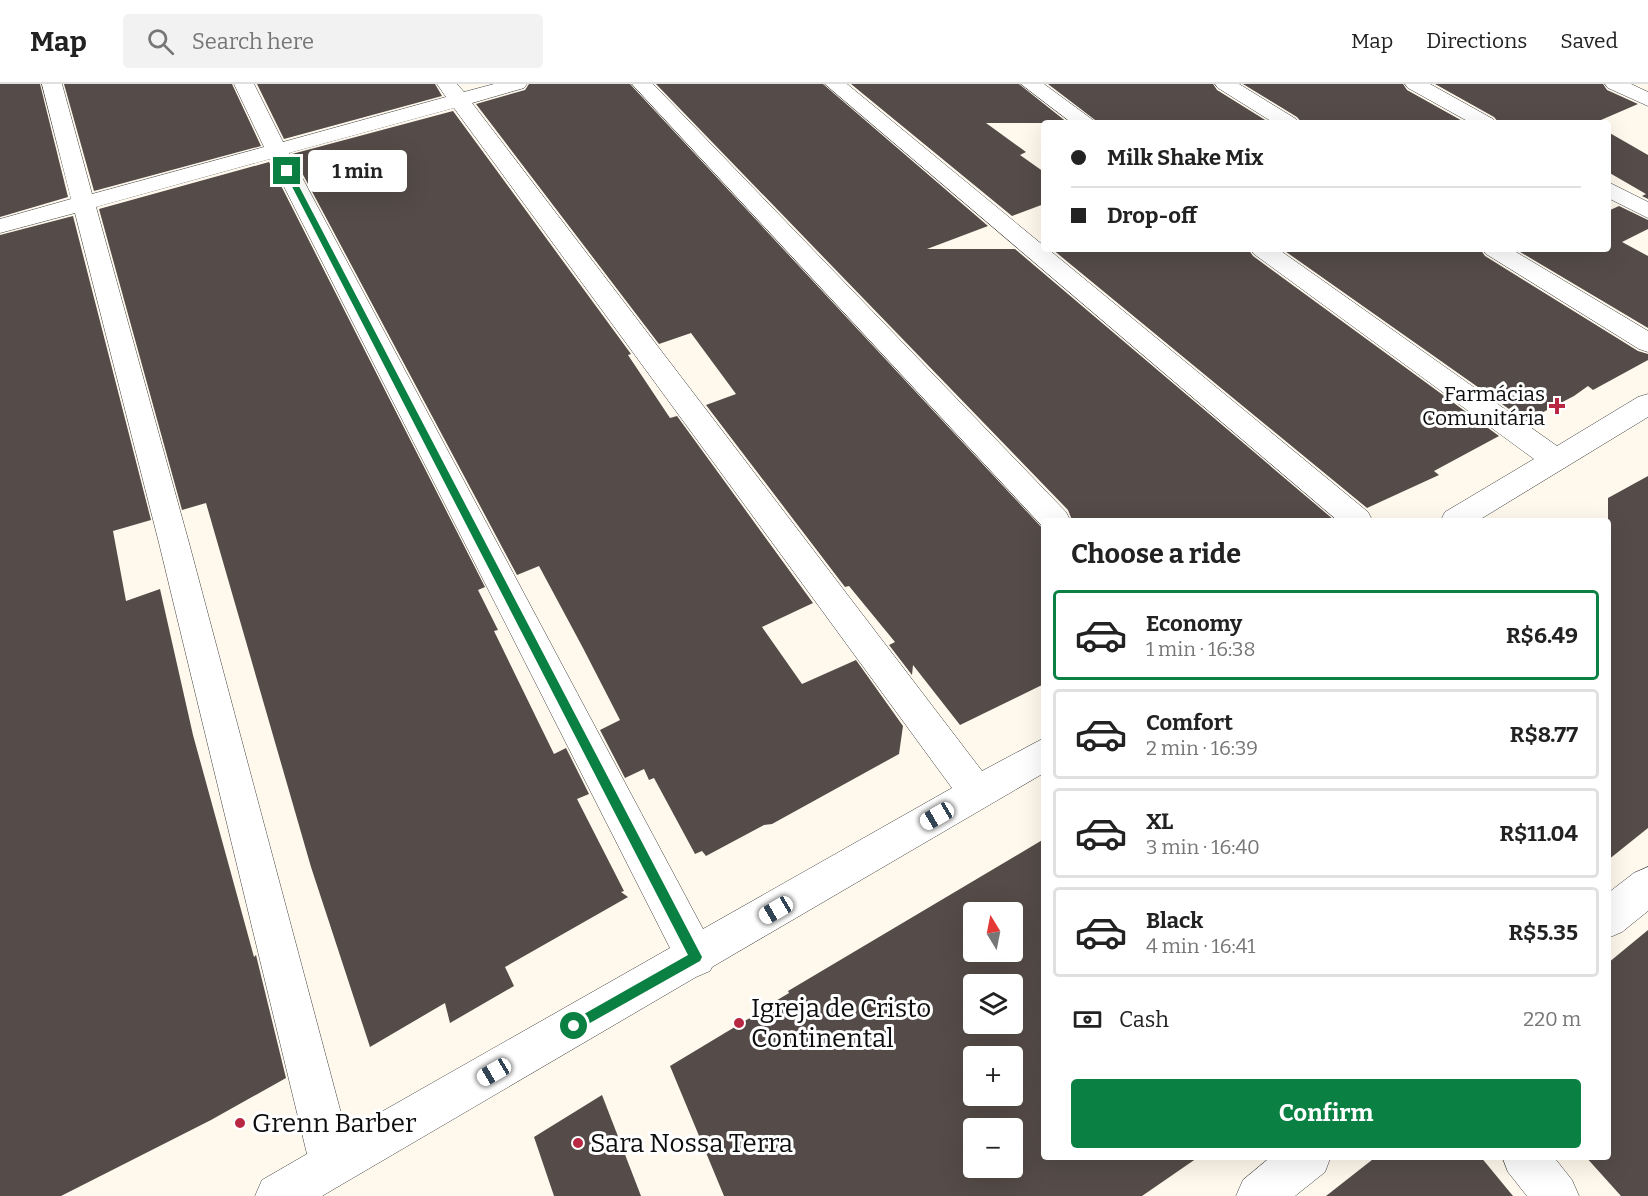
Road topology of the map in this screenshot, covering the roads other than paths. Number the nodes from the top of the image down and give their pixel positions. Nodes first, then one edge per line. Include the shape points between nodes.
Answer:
1 (52, 84) edge
2 (244, 84) edge
3 (517, 84) edge
4 (642, 84) edge
5 (835, 84) edge
6 (1031, 84) edge
7 (1225, 84) edge
8 (1415, 84) edge
9 (1615, 84) edge
10 (453, 92) edge
11 (1648, 100) edge
12 (1082, 120) edge
13 (1283, 120) edge
14 (1481, 120) edge
15 (276, 150) junction
16 (1611, 191) edge
17 (82, 203) junction
18 (1648, 211) edge
19 (0, 226) edge
20 (1266, 252) edge
21 (1499, 252) edge
22 (1648, 343) edge
23 (1648, 404) edge
24 (1556, 460) junction
25 (1054, 518) edge
26 (1355, 518) edge
27 (1459, 518) edge
28 (1041, 756) edge
29 (977, 793) junction
30 (1648, 886) edge
31 (1611, 916) edge
32 (696, 957) junction
33 (1304, 1160) edge
34 (1527, 1160) edge
35 (332, 1165) junction
36 (278, 1196) edge
37 (1259, 1196) edge
38 (1556, 1196) edge

1 - 17 street
2 - 15 street
3 - 10 street
4 - 25 street
5 - 26 street
6 - 12 street
7 - 13 street
8 - 14 street
9 - 11 street
10 - 15 street
10 - 29 street
15 - 17 street
15 - 32 street
16 - 18 street
17 - 19 street
17 - 35 street via 174,543
20 - 24 street
21 - 22 street
23 - 24 street
24 - 27 street
28 - 29 street
29 - 32 street
30 - 31 street
32 - 35 street
33 - 37 street
34 - 38 street
35 - 36 street

